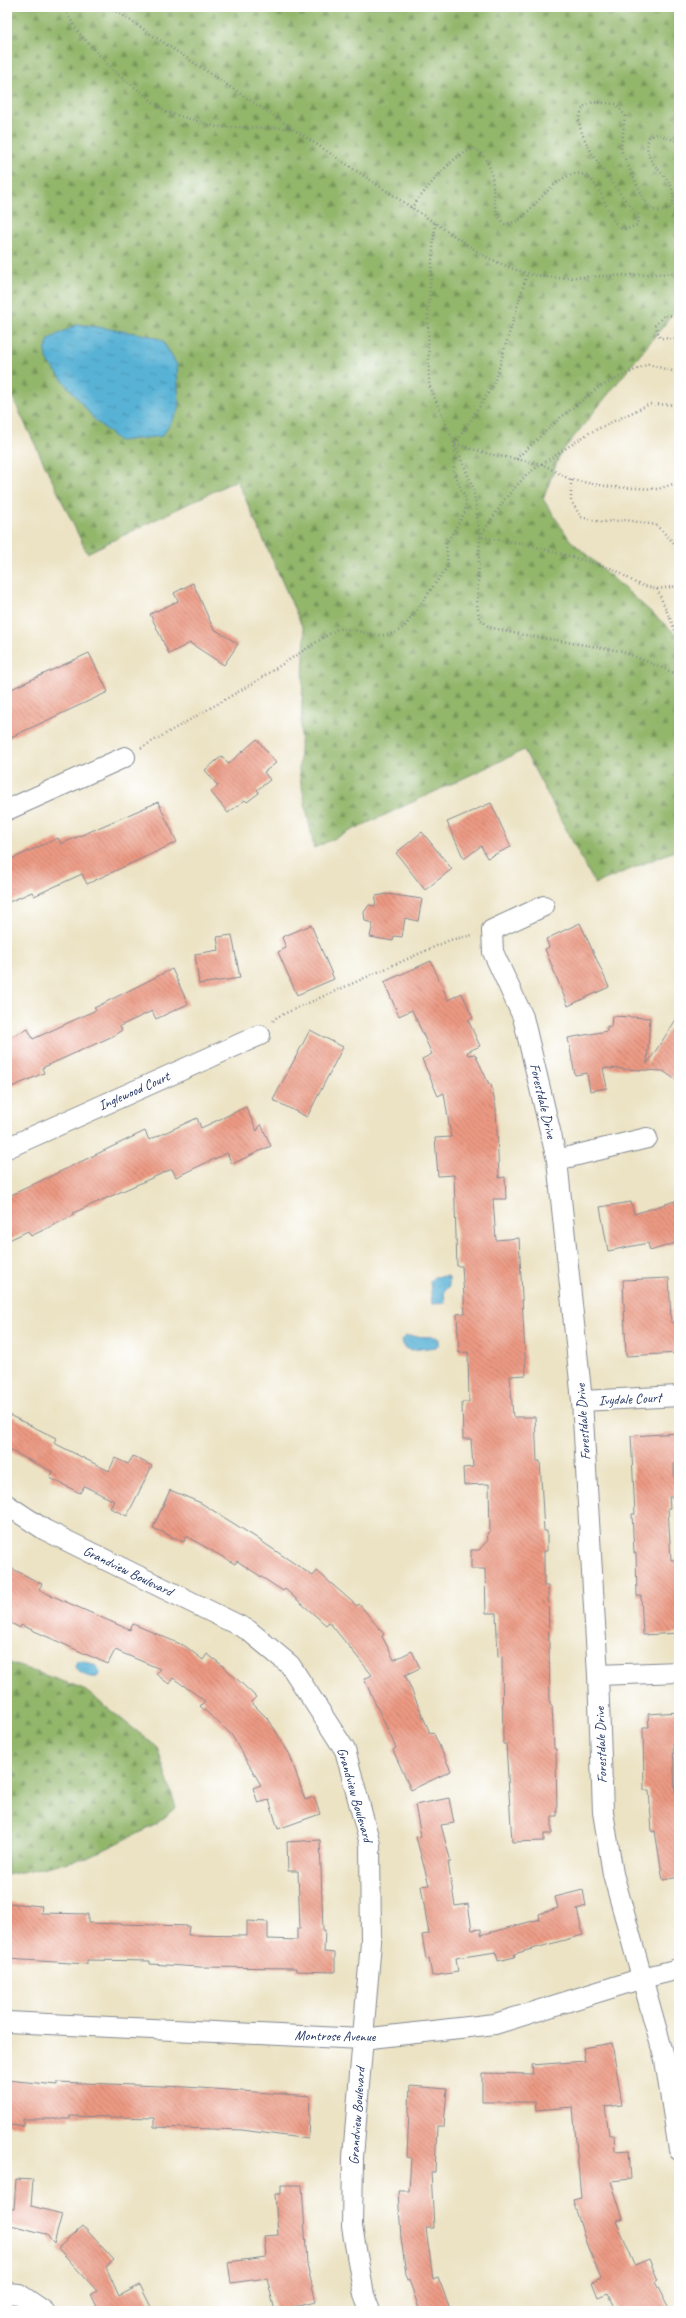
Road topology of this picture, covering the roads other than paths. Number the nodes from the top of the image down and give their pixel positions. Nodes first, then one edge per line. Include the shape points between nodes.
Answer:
1 (125, 757) road end
2 (7, 810) edge
3 (544, 906) dead end
4 (260, 1035) road end
5 (647, 1138) dead end
6 (7, 1148) edge
7 (557, 1160) junction
8 (679, 1396) edge
9 (582, 1402) junction
10 (7, 1505) edge
11 (679, 1672) edge
12 (598, 1675) junction
13 (679, 1970) edge
14 (642, 1978) junction
15 (7, 2022) edge
16 (362, 2039) junction
17 (679, 2150) edge
18 (7, 2293) edge
19 (44, 2311) edge
20 (370, 2311) edge

1 - 2 street
3 - 7 street, Forestdale Drive via 492,930 493,952 523,1017
4 - 6 street, Inglewood Court
5 - 7 street
7 - 9 street, Forestdale Drive
8 - 9 street, Ivydale Court
9 - 12 street, Forestdale Drive
10 - 16 street, Grandview Boulevard via 45,1530 248,1630 290,1665 345,1750 370,1844 371,1942
11 - 12 street
12 - 14 street, Forestdale Drive via 603,1812 613,1874
13 - 14 street, Montrose Avenue
14 - 16 street, Montrose Avenue via 495,2024
14 - 17 street, Forestdale Drive via 665,2060
15 - 16 street, Montrose Avenue
16 - 20 street, Grandview Boulevard via 353,2157 352,2226 364,2295
18 - 19 street via 19,2294

